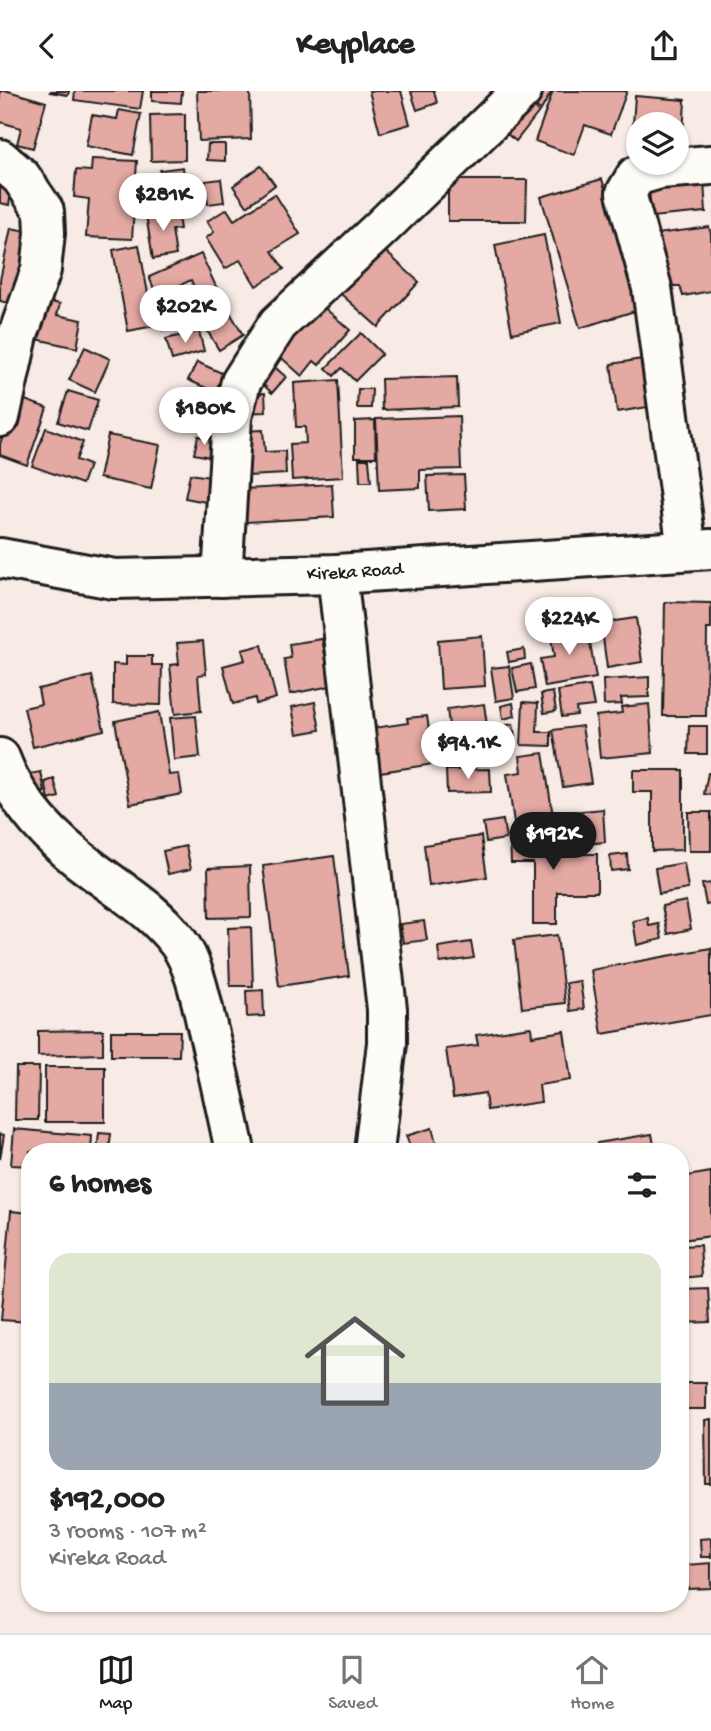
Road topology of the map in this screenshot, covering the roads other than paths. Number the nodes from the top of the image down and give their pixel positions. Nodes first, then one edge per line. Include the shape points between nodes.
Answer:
1 (522, 91) edge
2 (0, 159) edge
3 (711, 165) edge
4 (0, 417) edge
5 (699, 549) edge
6 (0, 558) edge
7 (337, 574) junction
8 (222, 577) junction
9 (0, 758) edge
10 (233, 1143) edge
11 (375, 1143) edge

1 - 8 street via 278,324 241,382 232,417
2 - 4 street via 21,177 44,211 45,233 41,270 18,335
3 - 5 street via 636,176 626,193 652,288
5 - 7 street, Kireka Road
6 - 8 street, Kireka Road via 114,579
7 - 8 street, Kireka Road
7 - 11 street via 387,1009
9 - 10 street via 26,808 57,842 156,916 181,945 197,983

